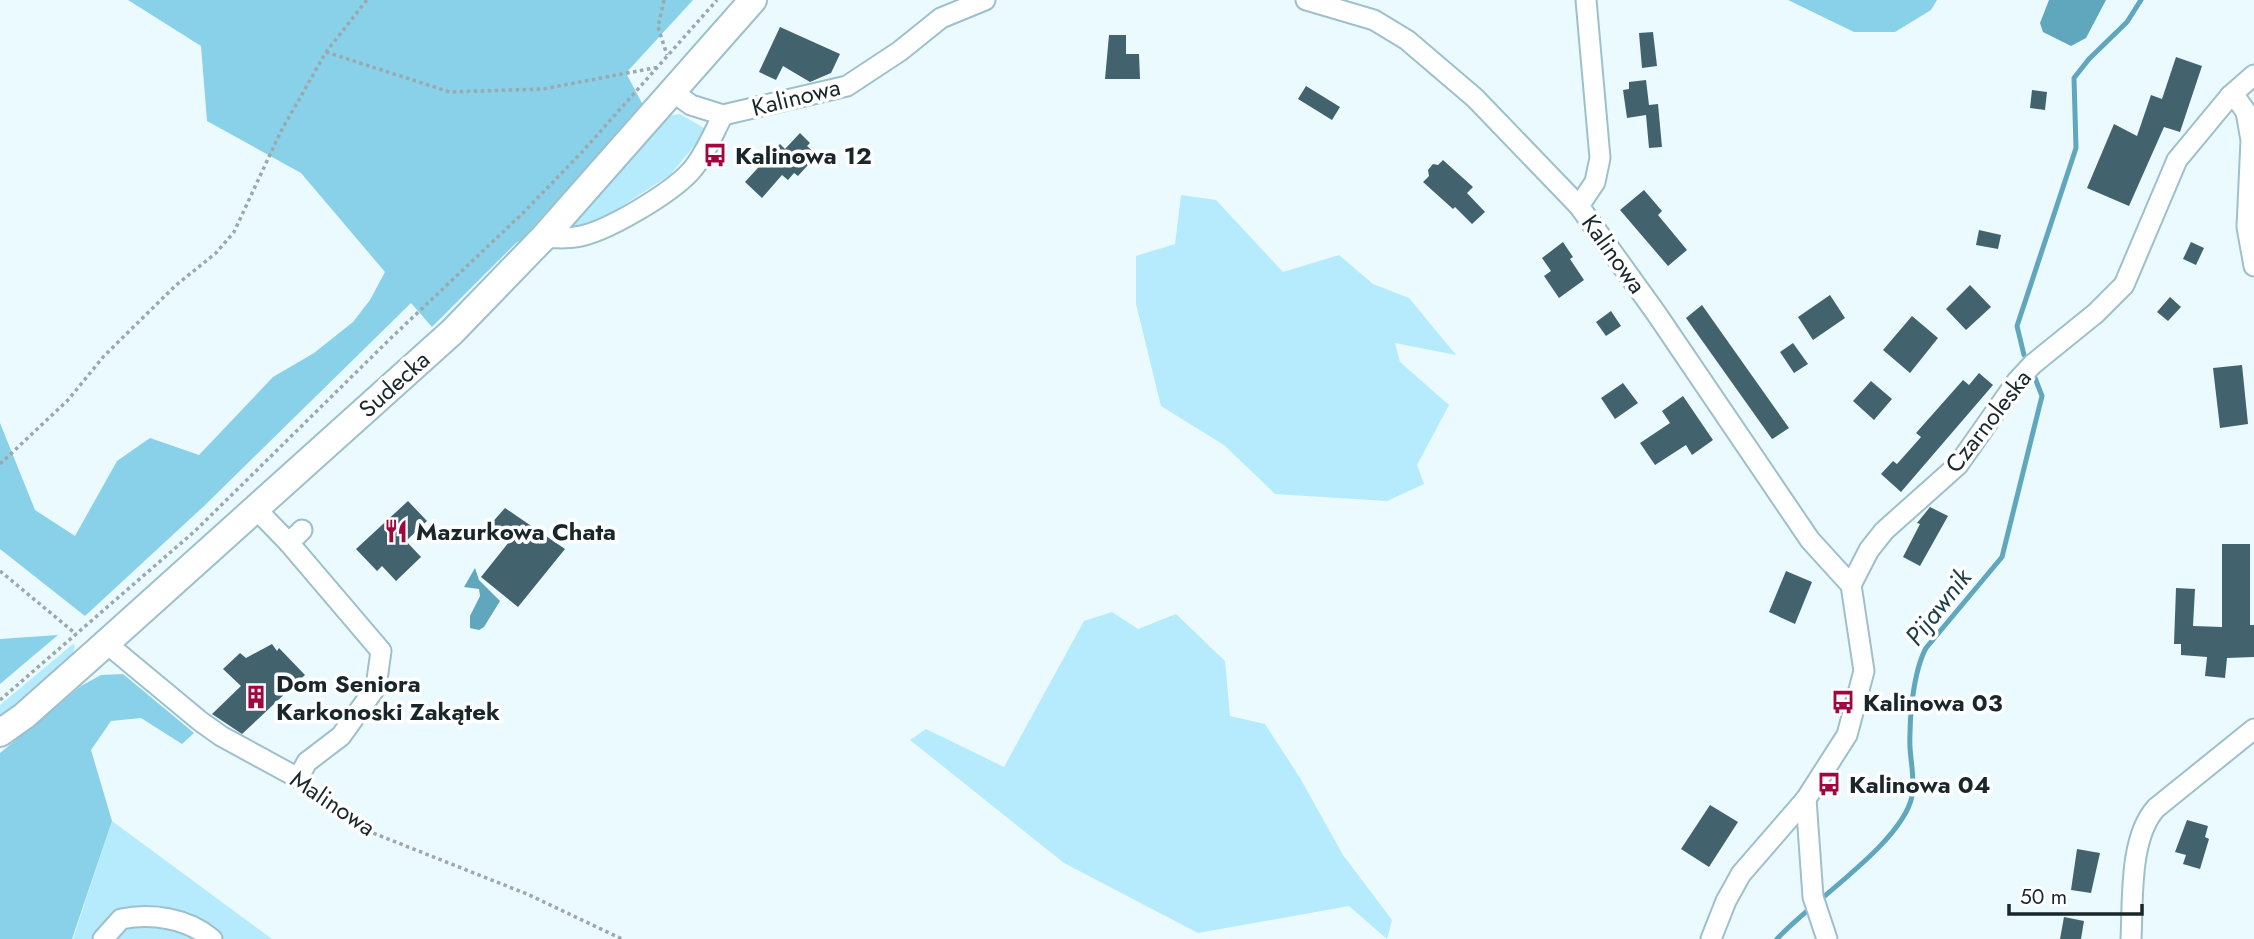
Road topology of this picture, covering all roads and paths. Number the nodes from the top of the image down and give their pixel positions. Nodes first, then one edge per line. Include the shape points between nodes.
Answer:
1 (367, 0) edge
2 (664, 0) edge
3 (717, 0) edge
4 (753, 0) edge
5 (985, 0) edge
6 (1306, 0) edge
7 (1586, 0) edge
8 (326, 52) junction
9 (668, 57) junction
10 (659, 67) junction
11 (2254, 75) edge
12 (673, 92) junction
13 (2230, 96) junction
14 (723, 115) junction
15 (1579, 206) junction
16 (543, 237) junction
17 (2254, 266) edge
18 (0, 464) edge
19 (256, 509) junction
20 (0, 571) edge
21 (1852, 584) junction
22 (77, 634) junction
23 (106, 643) junction
24 (0, 700) edge
25 (2254, 729) edge
26 (0, 733) edge
27 (298, 778) junction
28 (1806, 799) junction
29 (103, 939) edge
30 (212, 939) edge
31 (622, 939) edge
32 (1711, 939) edge
33 (1827, 939) edge
34 (2131, 939) edge

1 - 8 path
2 - 9 path via 658,27
3 - 9 path
4 - 12 main road, Sudecka
5 - 14 street, Kalinowa via 941,18 846,86
6 - 15 street, Kalinowa via 1374,20 1407,40 1475,98
7 - 15 street via 1600,158 1595,182
8 - 10 path via 450,92 543,89
8 - 18 path via 280,133 234,232 139,321 68,400
9 - 10 path
10 - 22 path via 524,212 195,531
11 - 13 street, Czarnoleska
12 - 14 street, Kalinowa via 691,105
12 - 16 main road, Sudecka
13 - 17 street via 2246,112 2251,141 2247,227
13 - 21 street, Czarnoleska via 2177,160 2124,285 2017,381 1958,465 1884,531
14 - 16 street via 691,170 674,186 594,232
15 - 21 street, Kalinowa via 1810,540
16 - 19 main road, Sudecka via 452,332
19 - 23 main road, Sudecka
19 - 27 street via 295,536 381,651 376,687 341,736 307,762
20 - 22 path
21 - 28 street via 1864,671 1847,735
22 - 24 path
23 - 26 main road, Sudecka
23 - 27 street, Malinowa via 164,683 221,736
25 - 34 street via 2147,818 2139,837
27 - 31 path, Malinowa via 373,833 527,894
28 - 32 street via 1741,874
28 - 33 street via 1813,897
29 - 30 street via 121,919 144,915 199,929

